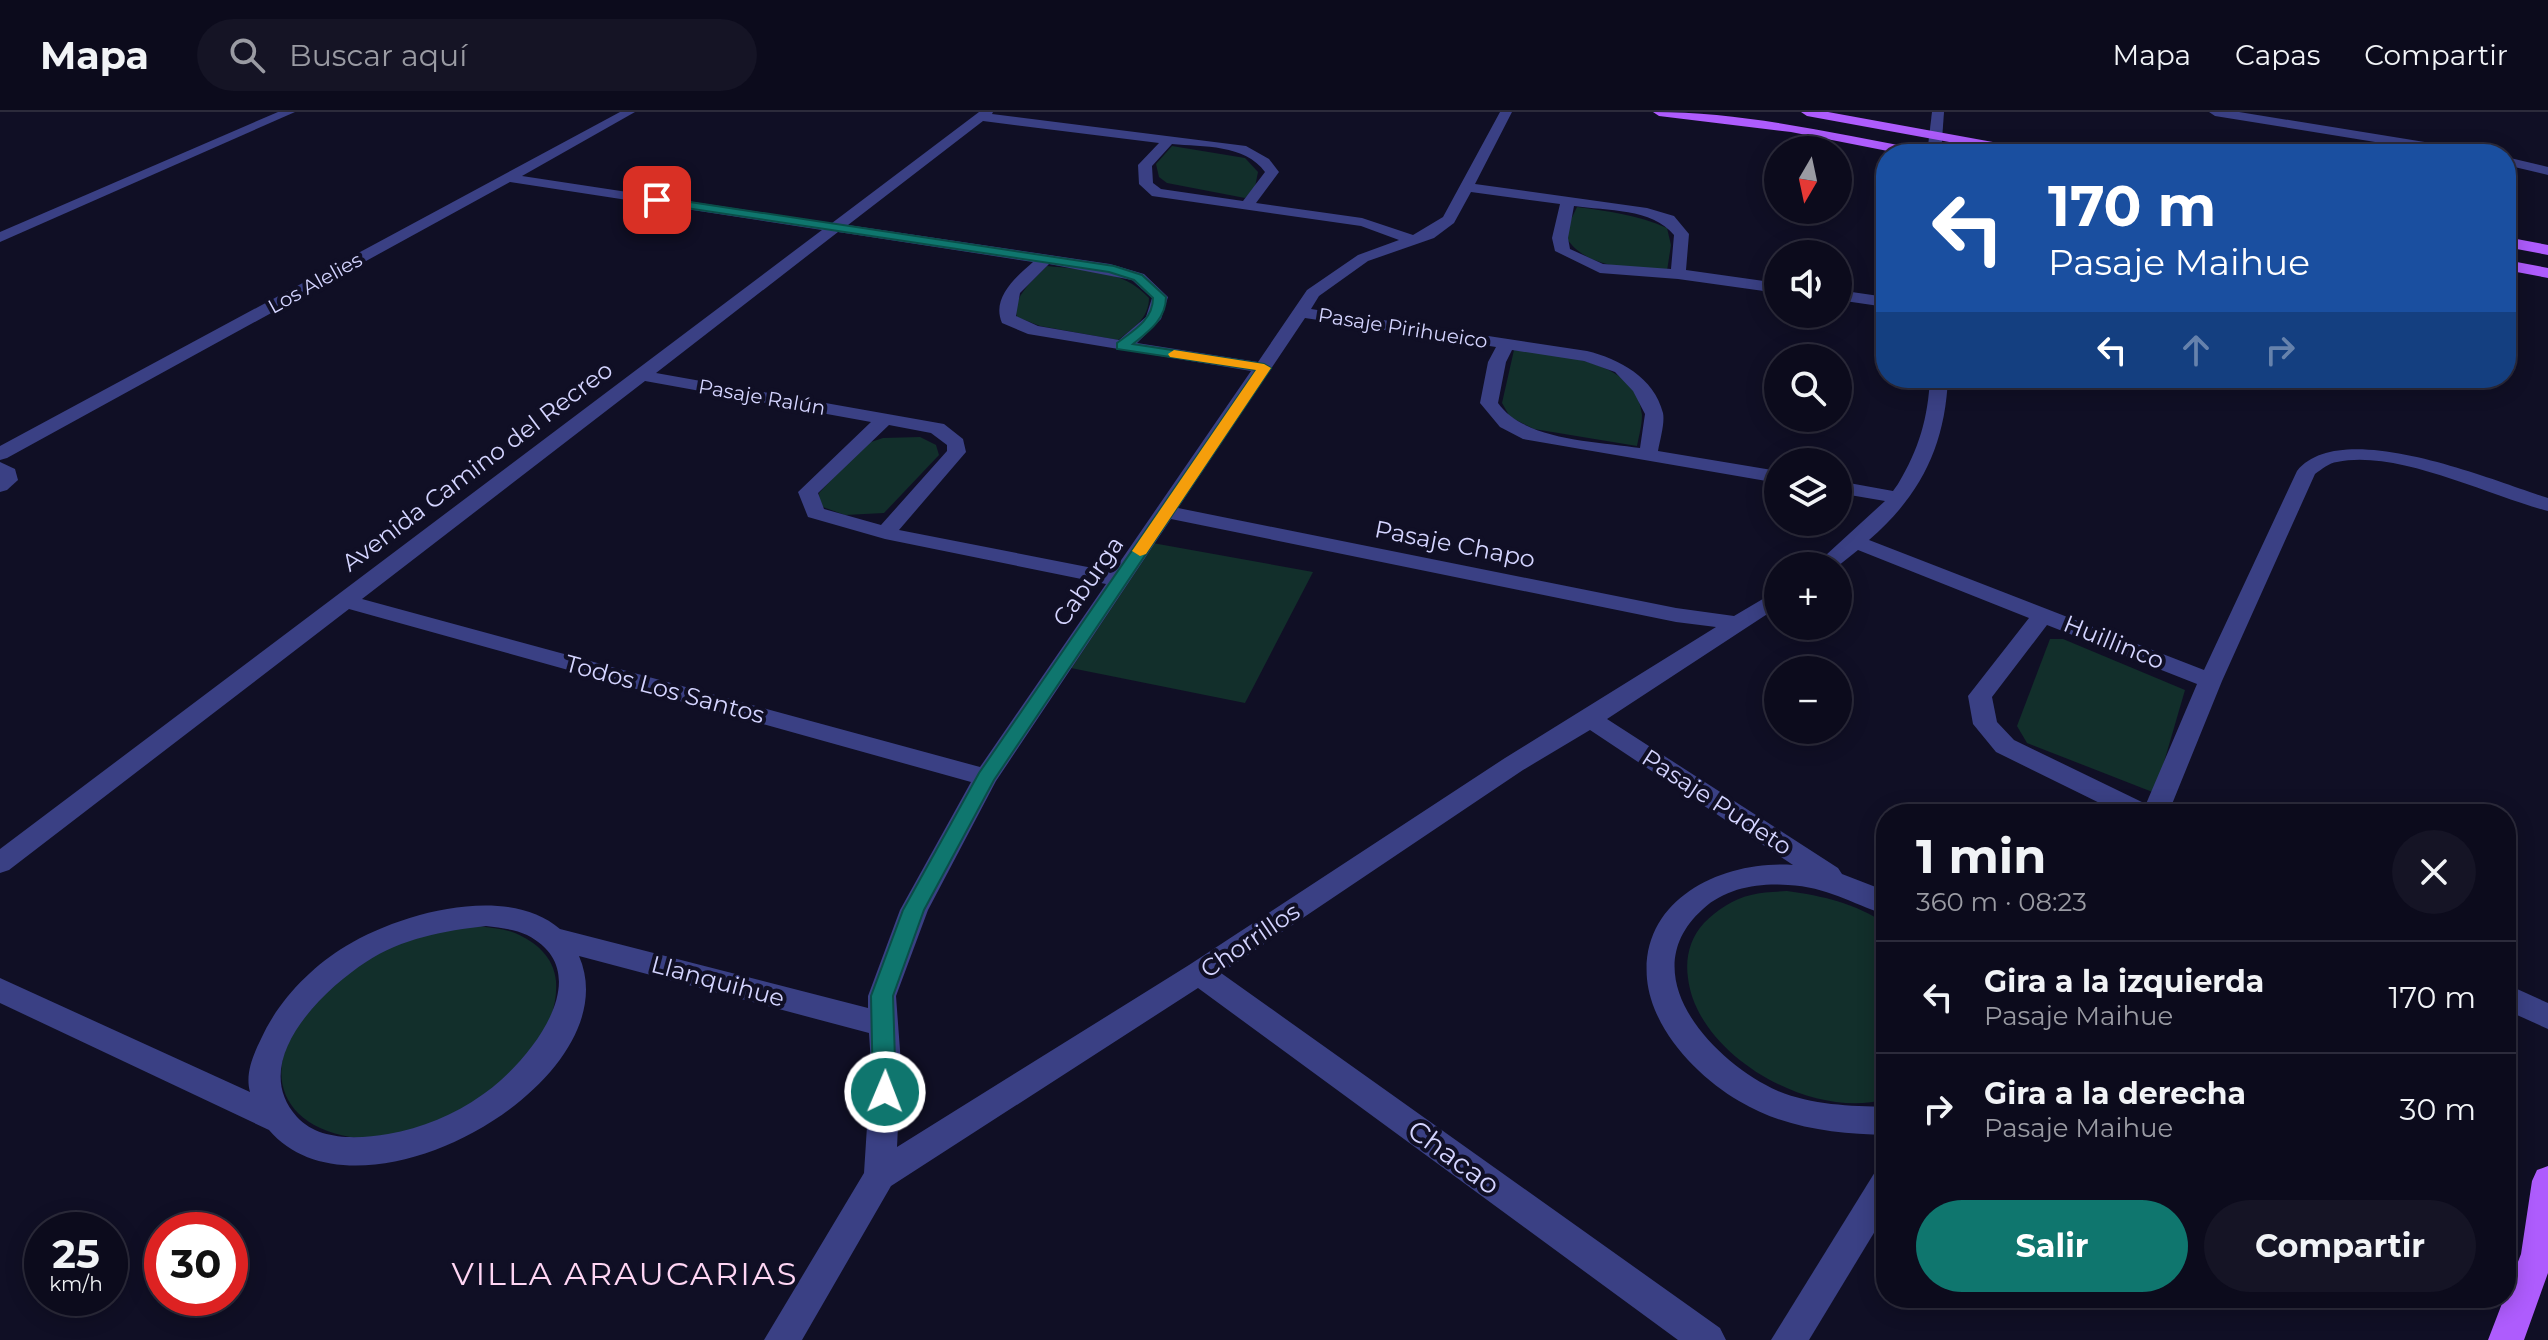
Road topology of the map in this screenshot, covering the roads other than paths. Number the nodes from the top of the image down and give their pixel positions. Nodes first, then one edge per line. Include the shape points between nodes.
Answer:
1 (289, 112) edge
2 (629, 112) edge
3 (1506, 112) edge
4 (1659, 112) edge
5 (1807, 112) edge
6 (1938, 112) edge
7 (2215, 112) edge
8 (984, 114) edge
9 (1936, 135) junction
10 (1169, 140) junction
11 (1935, 144) edge
12 (1984, 144) edge
13 (2412, 144) edge
14 (1876, 145) edge
15 (2516, 163) edge
16 (2548, 171) edge
17 (508, 178) junction
18 (1468, 187) junction
19 (1568, 200) junction
20 (1247, 205) junction
21 (835, 227) junction
22 (0, 237) edge
23 (1413, 241) junction
24 (2516, 244) edge
25 (2548, 250) edge
26 (1046, 259) junction
27 (2516, 267) edge
28 (2548, 273) edge
29 (1678, 274) junction
30 (1764, 286) edge
31 (1852, 297) edge
32 (1876, 301) edge
33 (1301, 312) junction
34 (1506, 344) junction
35 (1122, 346) junction
36 (1264, 368) junction
37 (639, 375) junction
38 (1938, 388) edge
39 (885, 419) junction
40 (0, 454) edge
41 (1648, 455) junction
42 (0, 468) edge
43 (1764, 475) edge
44 (0, 486) edge
45 (1852, 489) edge
46 (1901, 498) junction
47 (2548, 505) edge
48 (1166, 512) junction
49 (885, 533) junction
50 (1855, 542) junction
51 (1842, 552) edge
52 (1120, 580) junction
53 (344, 601) junction
54 (1764, 606) edge
55 (2043, 614) junction
56 (1736, 623) junction
57 (2210, 681) junction
58 (1590, 719) junction
59 (986, 777) junction
60 (2124, 804) edge
61 (2159, 804) edge
62 (0, 863) edge
63 (1844, 885) junction
64 (1876, 899) edge
65 (552, 938) junction
66 (1199, 973) junction
67 (0, 990) edge
68 (2516, 1001) edge
69 (2548, 1017) edge
70 (883, 1024) junction
71 (275, 1118) junction
72 (1876, 1121) edge
73 (880, 1176) junction
74 (2548, 1181) edge
75 (1876, 1199) edge
76 (782, 1340) edge
77 (1708, 1340) edge
78 (1789, 1340) edge
79 (2506, 1340) edge

1 - 22 street
2 - 17 street, Los Alelies
3 - 18 street, Caburga
4 - 14 main road
5 - 9 main road
6 - 9 street
7 - 13 street
8 - 10 street
8 - 21 street, Avenida Camino del Recreo
9 - 11 street
9 - 12 main road
10 - 20 street via 1238,149 1268,164 1272,172
10 - 20 street via 1145,165 1146,184 1178,198
15 - 16 street
17 - 21 street
17 - 40 street, Los Alelies
18 - 19 street
18 - 23 street, Caburga via 1449,220
19 - 29 street via 1669,219 1682,234
19 - 29 street via 1560,238 1563,251 1600,268
20 - 23 street via 1376,225
21 - 26 street
21 - 37 street, Avenida Camino del Recreo
23 - 33 street, Caburga via 1350,266 1313,293
24 - 25 main road
26 - 35 street via 1138,277 1160,297 1160,310
26 - 35 street via 1008,299 1008,319 1034,330
27 - 28 main road
29 - 30 street
31 - 32 street
33 - 34 street, Pasaje Pirihueico
33 - 36 street, Caburga
34 - 41 street, Pasaje Pirihueico via 1587,356 1621,368 1641,389 1654,414
34 - 41 street, Pasaje Pirihueico via 1489,403 1499,419 1530,435
35 - 36 street
36 - 48 street, Caburga
37 - 39 street, Pasaje Ralún
37 - 53 street, Avenida Camino del Recreo
38 - 46 street via 1936,429
39 - 49 street, Pasaje Ralún via 937,428 956,443 957,452
39 - 49 street via 808,492 815,513
41 - 43 street, Pasaje Pirihueico
42 - 44 street via 8,473
45 - 46 street
46 - 50 street
47 - 57 street via 2407,462 2355,454 2318,463 2307,471
48 - 52 street, Caburga
48 - 56 street, Pasaje Chapo
49 - 52 street
50 - 51 street
50 - 55 street
52 - 59 street, Caburga
53 - 59 street, Todos Los Santos
53 - 62 street, Avenida Camino del Recreo
54 - 56 street, Chorrillos
55 - 57 street, Huillinco
55 - 60 street, Huillinco via 1980,696 1985,724 2005,746
56 - 58 street, Chorrillos
57 - 61 street
58 - 63 street, Pasaje Pudeto
58 - 66 street, Chorrillos
59 - 70 street, Caburga via 914,910 882,996
63 - 64 street, Pasaje Pudeto
63 - 72 street, Pasaje Pudeto via 1797,874 1752,874 1714,885 1683,906 1665,935 1660,972 1671,1011 1698,1049 1737,1084 1787,1109 1841,1121
65 - 70 street, Llanquihue
65 - 71 street via 523,921 486,915 441,920 355,954 306,995 268,1053 264,1088
65 - 71 street via 569,964 572,995 560,1032 533,1070 494,1104 445,1132 381,1148 343,1151 303,1141
66 - 73 street, Chorrillos
66 - 77 street, Chacao
67 - 71 street
68 - 69 street
70 - 73 street, Caburga
73 - 76 street, Chorrillos
74 - 79 main road via 2538,1254
75 - 78 street

